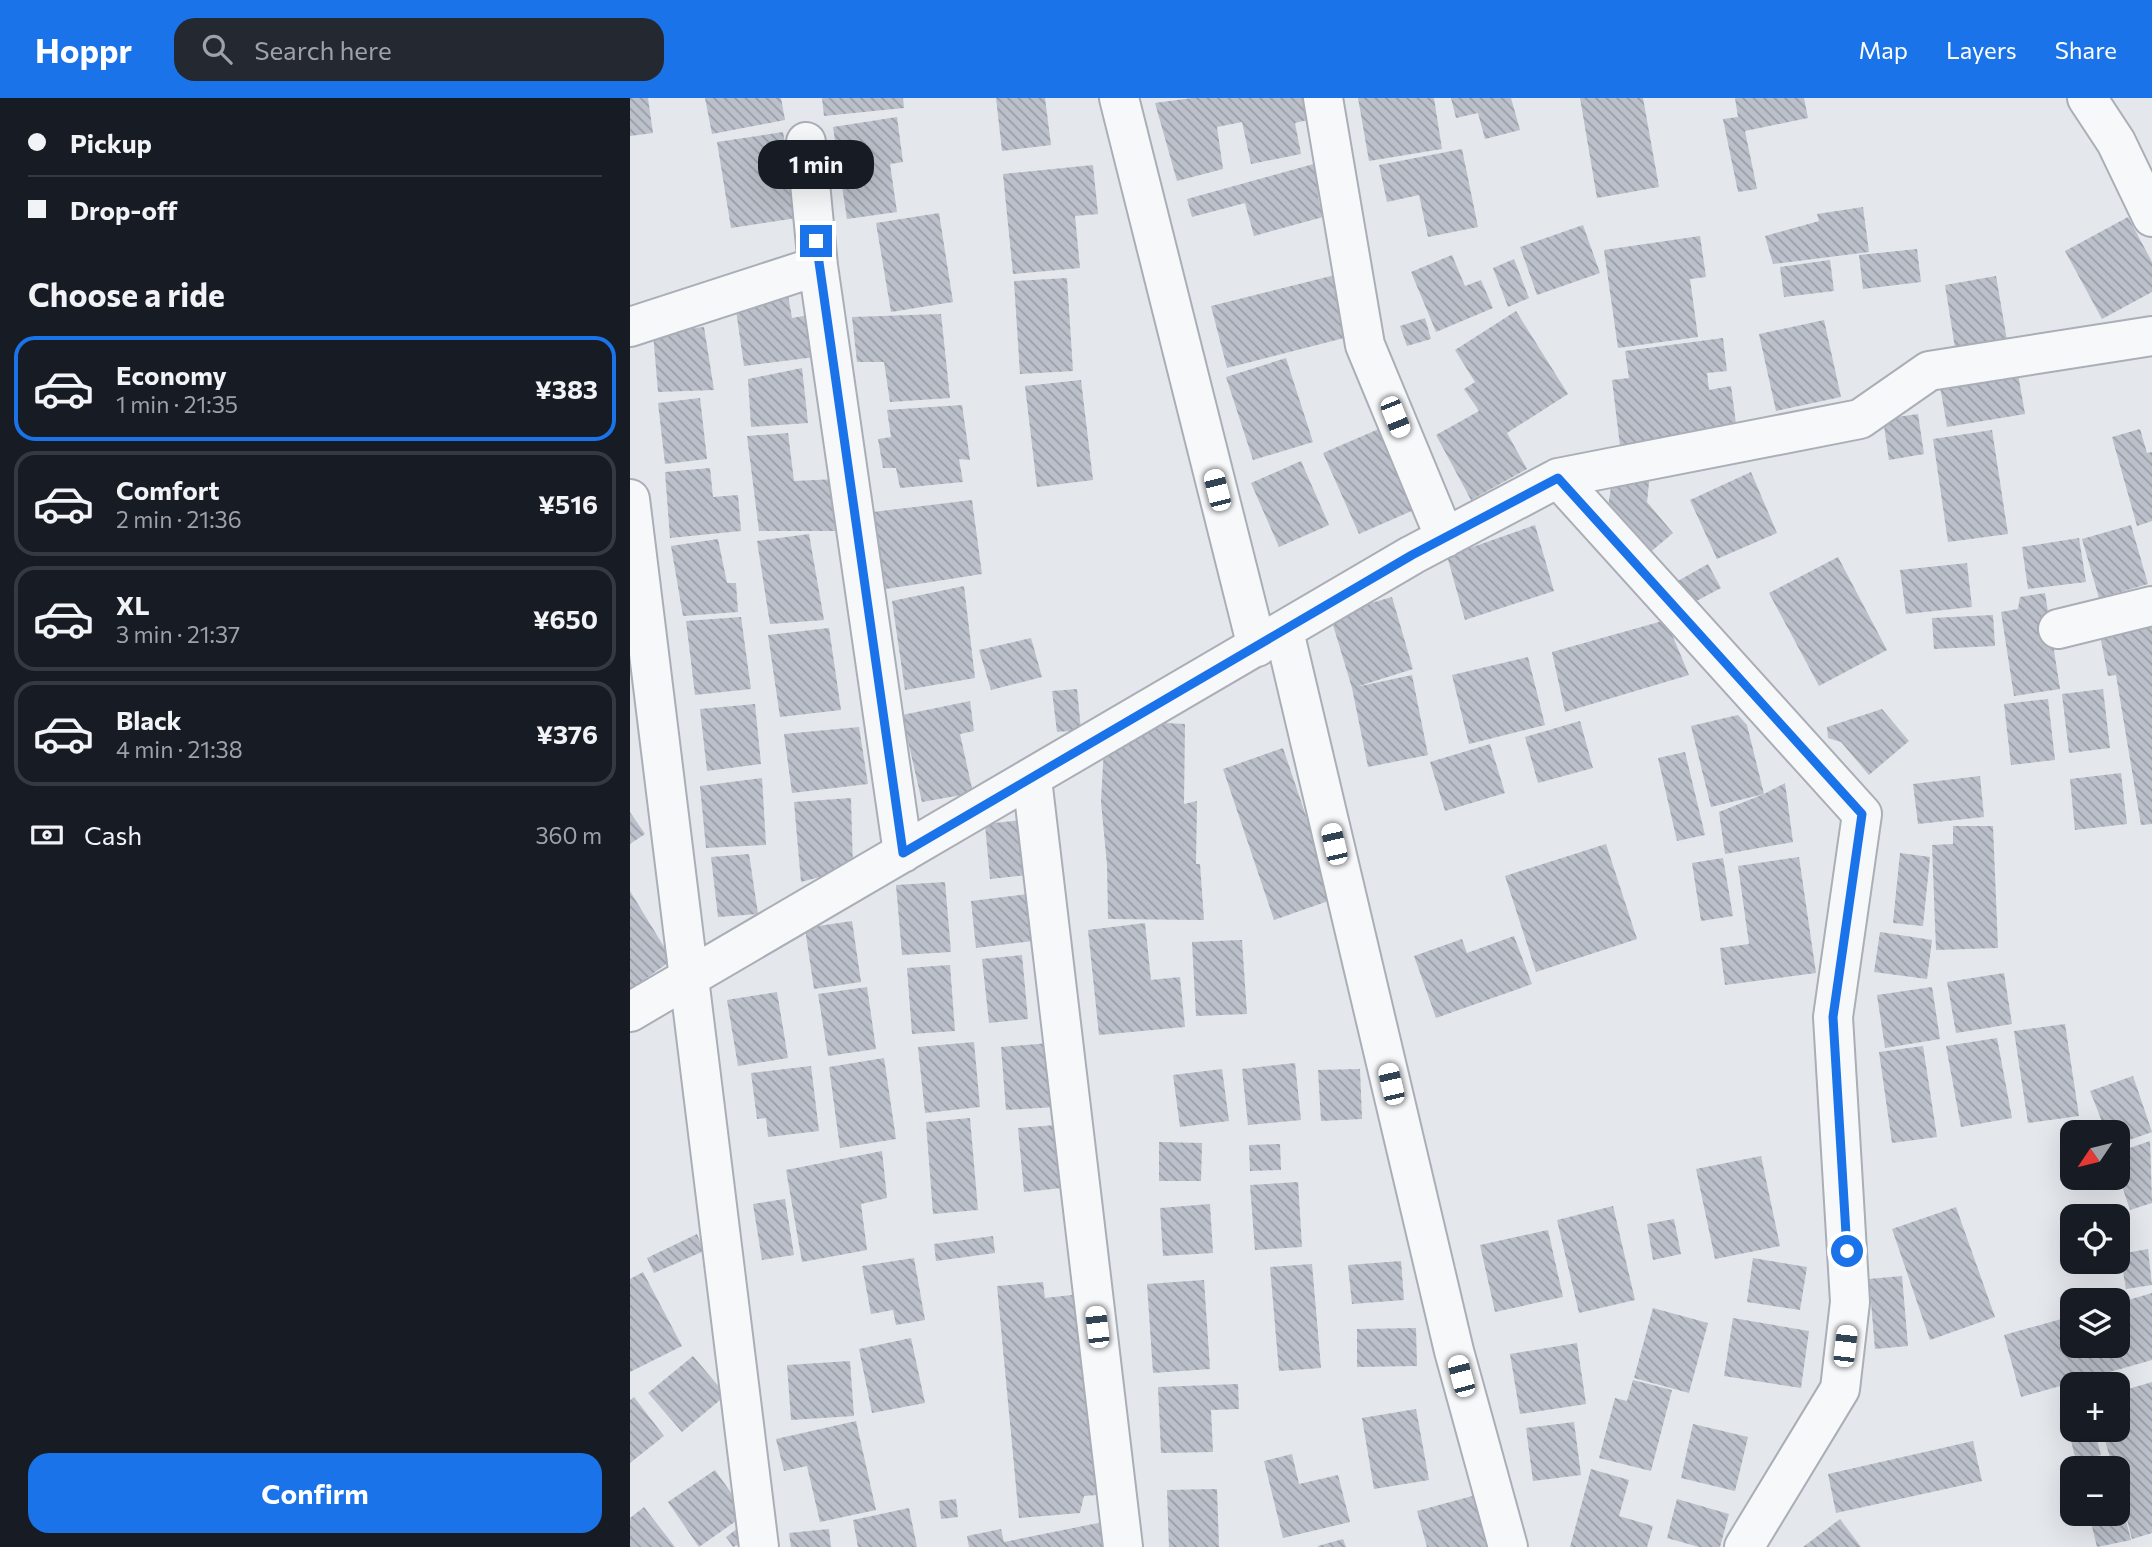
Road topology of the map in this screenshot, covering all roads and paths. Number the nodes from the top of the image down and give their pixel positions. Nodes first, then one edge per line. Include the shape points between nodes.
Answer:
1 (1119, 98) edge
2 (1323, 98) edge
3 (2087, 98) edge
4 (806, 142) dead end
5 (2152, 217) edge
6 (818, 266) junction
7 (630, 327) edge
8 (2152, 336) edge
9 (1558, 478) junction
10 (631, 514) edge
11 (1445, 538) junction
12 (2152, 606) edge
13 (2058, 629) dead end
14 (1270, 639) junction
15 (1031, 779) junction
16 (903, 853) junction
17 (688, 978) junction
18 (630, 1012) edge
19 (1751, 1543) edge
20 (759, 1547) edge
21 (1123, 1547) edge
22 (1508, 1547) edge

1 - 14 street
2 - 11 street via 1365,345
3 - 5 street via 2116,142
4 - 6 street
6 - 7 street
6 - 16 street
8 - 9 street via 1929,371 1860,419
9 - 11 street
9 - 19 street via 1862,814 1833,1017 1850,1303 1840,1389
10 - 17 street
11 - 14 street
12 - 13 street
14 - 15 street
14 - 22 street
15 - 16 street
15 - 21 street
16 - 17 street
17 - 18 street
17 - 20 street

